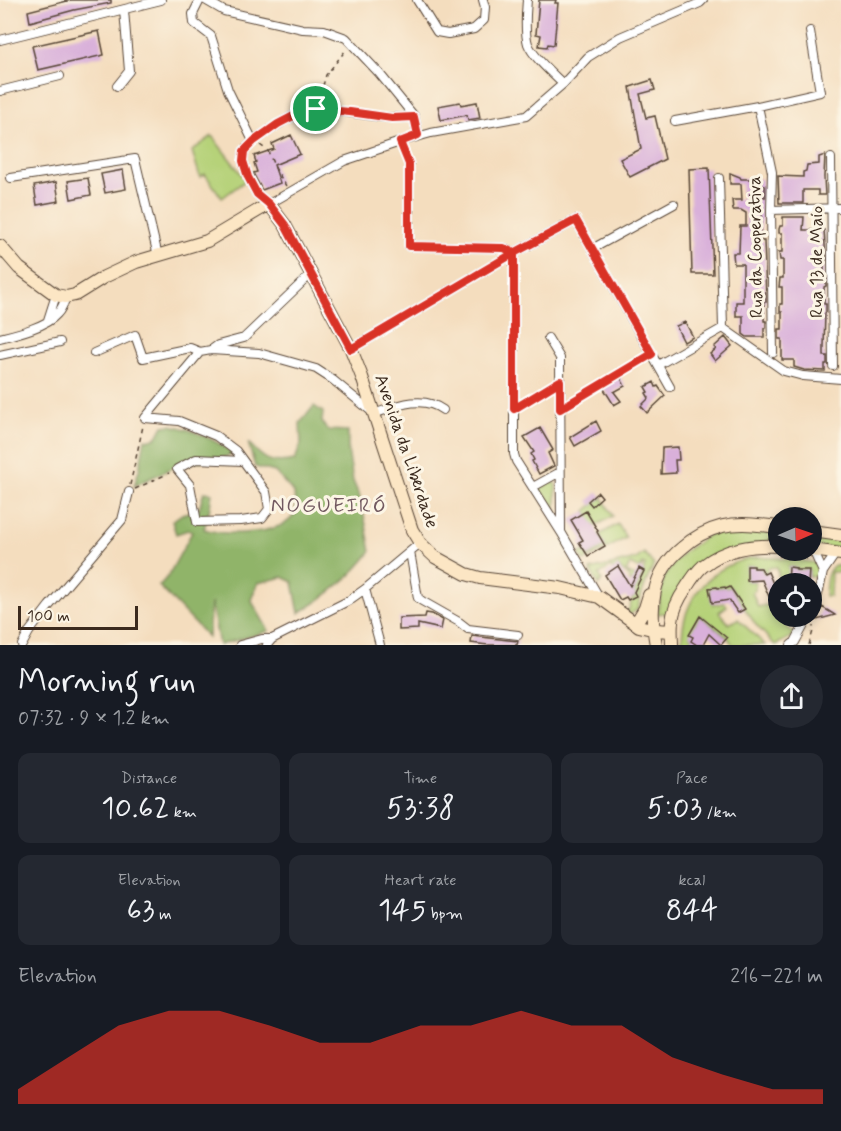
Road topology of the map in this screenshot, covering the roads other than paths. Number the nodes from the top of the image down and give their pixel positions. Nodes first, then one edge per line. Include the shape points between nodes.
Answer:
1 (161, 0) edge
2 (200, 0) edge
3 (205, 0) edge
4 (417, 0) edge
5 (483, 0) edge
6 (527, 0) edge
7 (703, 0) edge
8 (146, 2) edge
9 (124, 10) junction
10 (810, 31) dead end
11 (0, 40) edge
12 (60, 76) dead end
13 (563, 84) junction
14 (117, 86) dead end
15 (0, 91) edge
16 (758, 106) junction
17 (414, 117) junction
18 (675, 121) dead end
19 (418, 135) junction
20 (254, 141) junction
21 (831, 158) dead end
22 (409, 164) dead end
23 (11, 178) dead end
24 (719, 178) dead end
25 (269, 204) junction
26 (674, 204) dead end
27 (836, 208) edge
28 (771, 210) junction
29 (0, 246) edge
30 (592, 249) junction
31 (514, 253) junction
32 (158, 256) junction
33 (311, 274) junction
34 (61, 296) junction
35 (723, 328) junction
36 (0, 338) edge
37 (548, 338) dead end
38 (60, 342) dead end
39 (351, 349) junction
40 (211, 350) junction
41 (200, 352) junction
42 (93, 353) dead end
43 (773, 353) dead end
44 (0, 355) edge
45 (658, 366) junction
46 (833, 366) dead end
47 (841, 379) edge
48 (670, 387) dead end
49 (443, 410) dead end
50 (374, 413) junction
51 (243, 461) junction
52 (561, 472) junction
53 (533, 487) junction
54 (129, 492) road end
55 (768, 526) edge
56 (561, 532) junction
57 (822, 532) edge
58 (841, 535) edge
59 (420, 543) junction
60 (768, 549) edge
61 (410, 552) junction
62 (822, 553) edge
63 (838, 553) edge
64 (816, 561) edge
65 (823, 572) junction
66 (822, 577) edge
67 (655, 587) junction
68 (365, 589) junction
69 (599, 597) junction
70 (633, 617) junction
71 (652, 624) junction
72 (672, 625) junction
73 (803, 627) edge
74 (518, 635) dead end
75 (270, 642) edge
76 (22, 645) edge
77 (240, 645) edge
78 (380, 645) edge
79 (656, 645) edge
80 (672, 645) edge
81 (791, 645) edge

1 - 8 street
2 - 20 street via 192,14 194,23 211,36 228,90
3 - 17 street via 224,11 324,30 346,38
4 - 5 street via 437,32 448,34 474,29 483,20
6 - 13 street via 528,45
7 - 13 street via 620,37 588,57
8 - 9 street
9 - 11 street
9 - 14 street via 129,71
10 - 16 street via 820,92
12 - 15 street
13 - 19 street via 526,116
16 - 18 street
16 - 28 street, Rua da Cooperativa via 772,172
17 - 19 street
17 - 20 street via 316,109 301,112
19 - 25 street via 344,161
20 - 25 street via 244,151 243,161 257,194
21 - 27 street, Rua 13 de Maio
22 - 31 street via 409,246 504,248
23 - 32 street via 135,159
24 - 35 street
25 - 32 street via 207,241
25 - 33 street, Avenida da Liberdade
26 - 30 street
27 - 28 street
27 - 46 street, Rua 13 de Maio
28 - 43 street, Rua da Cooperativa
29 - 34 street via 19,268
30 - 31 street via 576,220
30 - 45 street
31 - 39 street
31 - 53 street via 514,454
32 - 34 street via 104,277 75,295
33 - 39 street, Avenida da Liberdade
33 - 40 street via 244,338
34 - 36 street via 58,314 48,321
35 - 45 street
35 - 47 street via 784,371
37 - 52 street via 560,358
38 - 44 street
39 - 50 street, Avenida da Liberdade
40 - 41 street
40 - 50 street via 259,353 316,369
41 - 42 street via 190,348 143,358 135,335
41 - 51 street via 145,418 179,420 207,432 236,451
45 - 48 street
49 - 50 street via 411,402
50 - 59 street, Avenida da Liberdade via 412,530
51 - 51 street via 266,492 269,509 262,518 197,522 190,485 177,469 196,459
52 - 53 street
52 - 56 street
53 - 56 street
54 - 76 street via 122,520 49,606
55 - 67 street via 738,524 700,534 672,556
56 - 69 street
57 - 58 street
59 - 61 street
59 - 69 street, Avenida da Liberdade via 435,557 466,574
60 - 72 street via 746,546 703,566 680,597
61 - 68 street
61 - 74 street via 418,598 468,629
62 - 63 street
63 - 65 street
64 - 65 street
65 - 66 street
67 - 70 street via 645,608
67 - 71 street
68 - 75 street
68 - 78 street
69 - 70 street, Avenida da Liberdade
70 - 71 street, Avenida da Liberdade via 639,626
71 - 72 street via 662,631
71 - 79 street
72 - 80 street
73 - 81 street
75 - 77 street via 262,639

